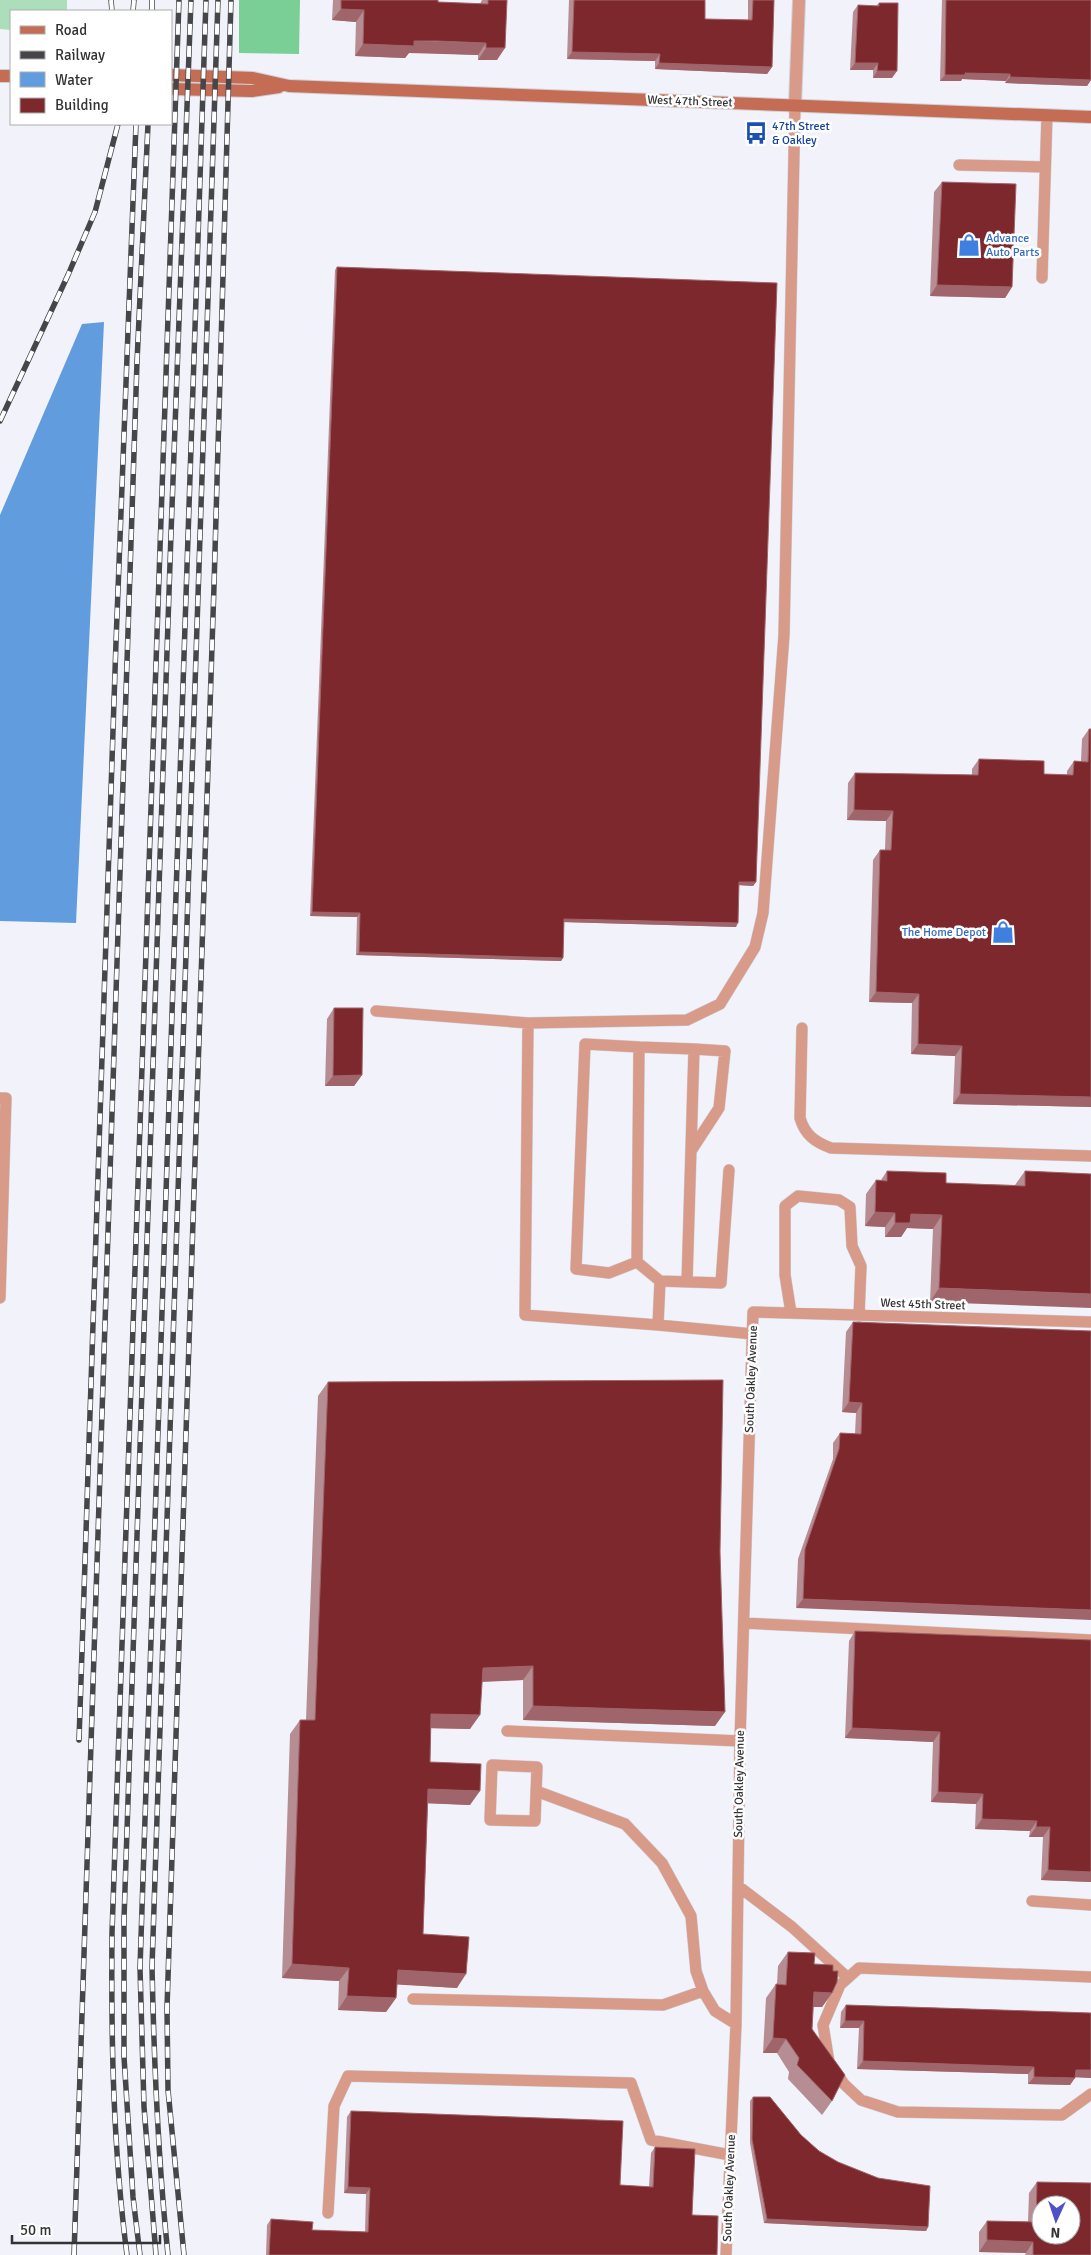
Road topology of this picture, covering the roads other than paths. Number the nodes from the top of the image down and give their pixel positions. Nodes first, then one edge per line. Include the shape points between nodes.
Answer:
1 (799, 0) edge
2 (172, 75) edge
3 (289, 86) junction
4 (172, 89) edge
5 (795, 105) junction
6 (1047, 115) junction
7 (1091, 117) edge
8 (959, 165) dead end
9 (1045, 167) junction
10 (1042, 278) dead end
11 (376, 1012) dead end
12 (528, 1023) junction
13 (802, 1028) dead end
14 (640, 1047) junction
15 (694, 1049) junction
16 (0, 1098) edge
17 (691, 1151) junction
18 (1091, 1156) edge
19 (729, 1170) dead end
20 (636, 1262) junction
21 (660, 1280) junction
22 (687, 1282) junction
23 (0, 1298) edge
24 (754, 1312) joint
25 (791, 1313) junction
26 (860, 1316) junction
27 (1091, 1322) edge
28 (658, 1325) junction
29 (753, 1334) junction
30 (744, 1623) junction
31 (1091, 1640) edge
32 (507, 1731) dead end
33 (740, 1741) junction
34 (536, 1791) junction
35 (738, 1886) junction
36 (1032, 1902) dead end
37 (1091, 1905) edge
38 (1091, 1977) edge
39 (848, 1978) junction
40 (702, 1991) junction
41 (413, 1999) dead end
42 (736, 2024) junction
43 (1091, 2094) edge
44 (730, 2155) junction
45 (328, 2213) dead end
46 (726, 2255) edge

1 - 5 street
2 - 3 main road, West 47th Street via 252,78
3 - 4 main road, West 47th Street via 252,91
3 - 5 main road, West 47th Street
5 - 6 main road, West 47th Street
5 - 12 lane via 784,635 763,913 754,947 720,1004 688,1020
6 - 7 main road, West 47th Street
6 - 9 lane
8 - 9 lane
9 - 10 lane
11 - 12 lane
12 - 28 lane via 525,1315
13 - 18 lane via 800,1118 803,1128 819,1143 832,1148
14 - 15 lane
14 - 20 lane
14 - 20 lane via 585,1044 576,1269 609,1273
15 - 17 lane
15 - 17 lane via 725,1051 719,1108
16 - 23 lane via 6,1098
17 - 22 lane
19 - 22 lane via 722,1283
20 - 21 lane
21 - 22 lane
21 - 28 lane
24 - 25 lane, West 45th Street
24 - 29 lane, South Oakley Avenue
25 - 26 lane, West 45th Street
25 - 26 lane via 785,1275 785,1206 798,1196 839,1200 850,1207 852,1246 861,1266
26 - 27 lane, West 45th Street
28 - 29 lane
29 - 30 lane, South Oakley Avenue
30 - 31 lane
30 - 33 lane, South Oakley Avenue
32 - 33 lane
33 - 35 lane, South Oakley Avenue
34 - 34 lane via 535,1821 490,1820 492,1765 537,1767
34 - 40 lane via 625,1824 662,1863 690,1916 696,1971
35 - 39 lane via 792,1927
35 - 42 lane, South Oakley Avenue
36 - 37 lane
38 - 39 lane via 859,1968
39 - 43 lane via 840,1985 822,2025 829,2062 844,2084 862,2100 898,2112 1062,2115
40 - 41 lane via 662,2005
40 - 42 lane via 715,2011
42 - 44 lane, South Oakley Avenue
44 - 45 lane via 651,2140 630,2083 348,2076 334,2106
44 - 46 lane, South Oakley Avenue

